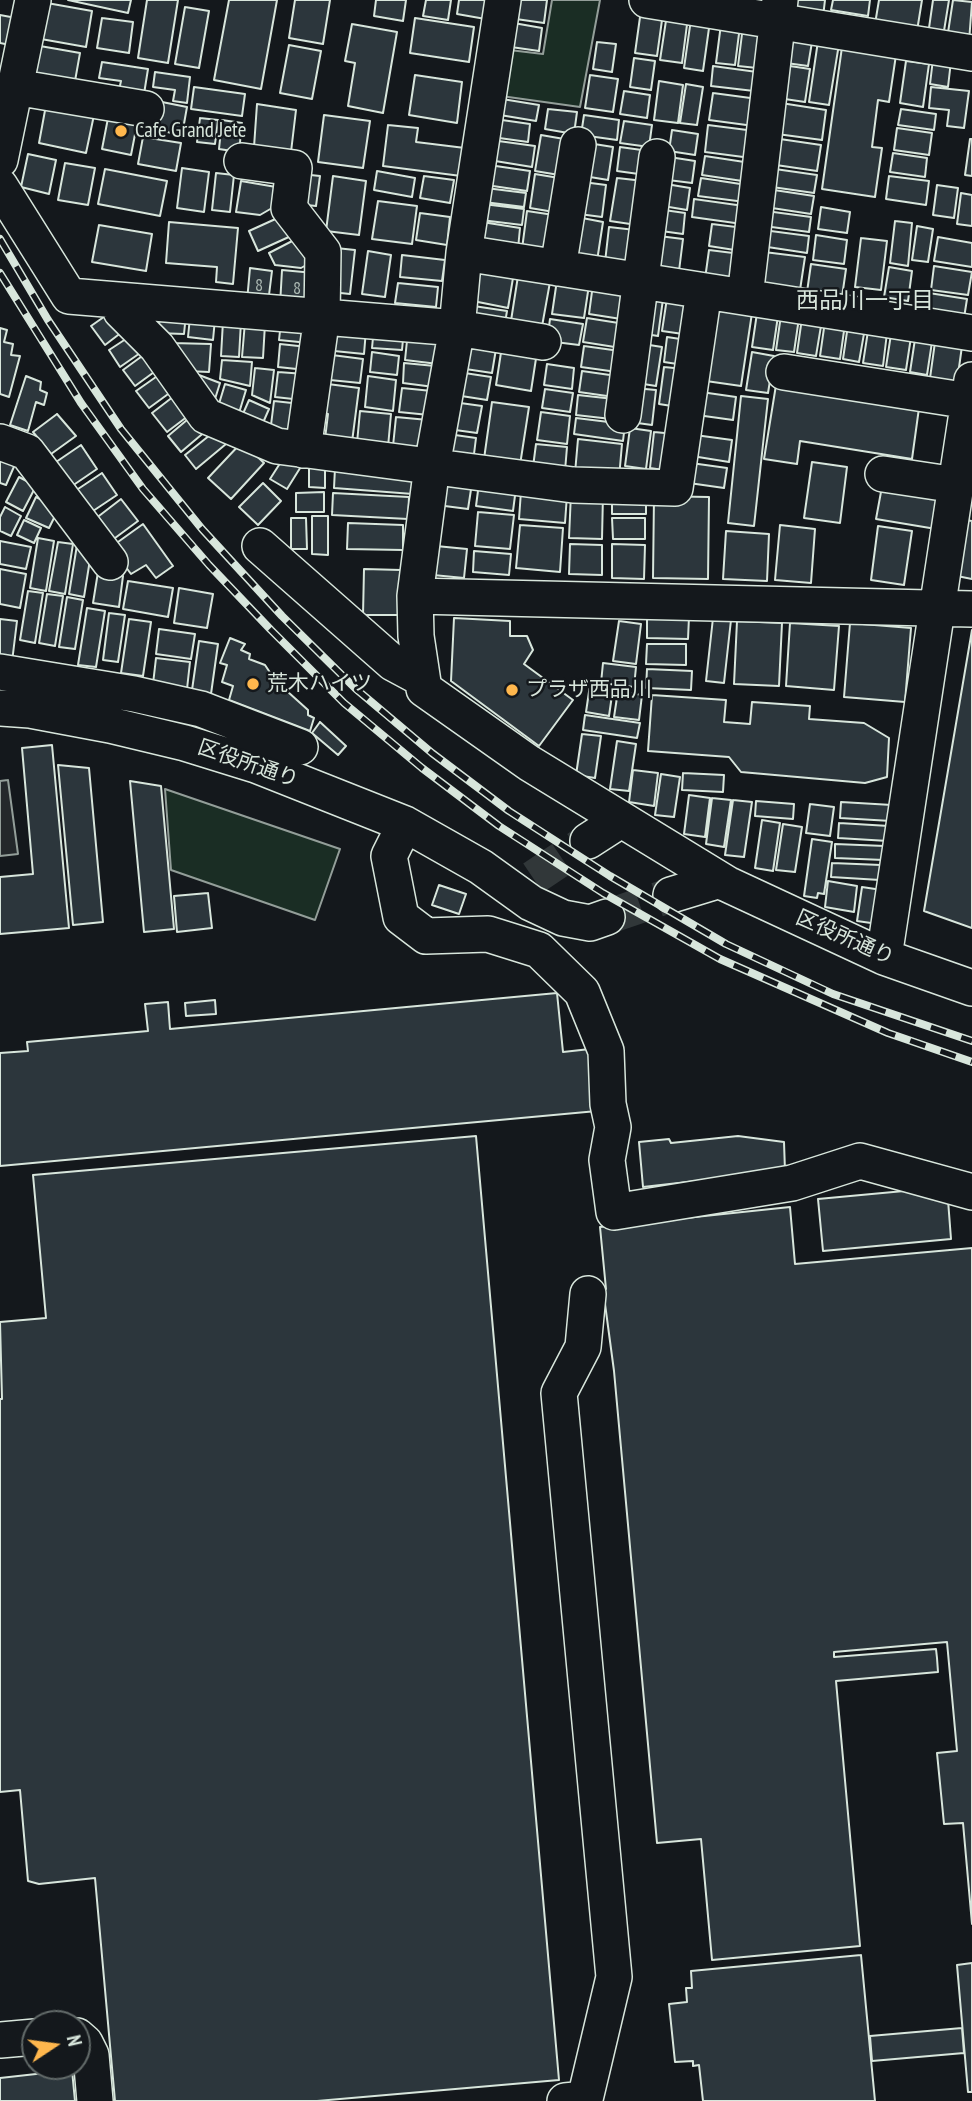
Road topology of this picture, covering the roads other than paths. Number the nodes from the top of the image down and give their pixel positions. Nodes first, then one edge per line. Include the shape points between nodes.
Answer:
1 (33, 0) edge
2 (503, 0) edge
3 (647, 0) edge
4 (779, 10) edge
5 (972, 53) edge
6 (15, 87) junction
7 (146, 109) dead end
8 (578, 145) dead end
9 (657, 157) dead end
10 (0, 160) edge
11 (242, 161) dead end
12 (0, 186) edge
13 (464, 253) junction
14 (558, 268) junction
15 (640, 281) junction
16 (704, 290) junction
17 (746, 297) junction
18 (121, 311) dead end
19 (322, 316) junction
20 (457, 328) junction
21 (972, 333) edge
22 (542, 342) dead end
23 (784, 372) dead end
24 (970, 391) edge
25 (622, 415) dead end
26 (0, 442) edge
27 (303, 450) junction
28 (432, 466) junction
29 (963, 468) edge
30 (883, 474) dead end
31 (260, 546) dead end
32 (110, 562) dead end
33 (415, 596) junction
34 (937, 607) junction
35 (972, 609) edge
36 (0, 672) edge
37 (421, 678) junction
38 (0, 708) edge
39 (300, 747) dead end
40 (619, 821) junction
41 (405, 824) junction
42 (588, 841) tunnel mouth
43 (481, 867) junction
44 (533, 878) dead end
45 (720, 880) junction
46 (671, 895) tunnel mouth
47 (607, 917) tunnel mouth
48 (884, 957) junction
49 (972, 988) edge
50 (972, 1192) edge
51 (588, 1294) dead end
52 (21, 2038) edge
53 (0, 2040) edge
54 (91, 2055) edge
55 (95, 2101) edge
56 (565, 2101) edge

1 - 6 street
2 - 13 street
3 - 4 street
4 - 5 street
4 - 17 street
6 - 7 street
6 - 10 street
8 - 14 street
9 - 15 street
11 - 19 street via 294,168 289,208 323,252
12 - 19 street via 69,296
13 - 14 street
13 - 20 street
14 - 15 street
15 - 16 street
15 - 25 street
16 - 17 street
16 - 28 street via 675,488 573,485
17 - 21 street
18 - 27 street via 157,348 206,416 278,446
19 - 20 street
19 - 27 street
20 - 22 street
20 - 28 street
23 - 24 street
24 - 29 street
26 - 32 street via 27,452
27 - 28 street
28 - 33 street
29 - 30 street
29 - 34 street
31 - 37 street via 393,663
33 - 34 street
33 - 37 street
34 - 35 street
34 - 48 street
36 - 39 street via 201,709
37 - 40 street, 区役所通り via 424,689 460,717
38 - 41 street, 区役所通り via 30,710 185,743 256,765
40 - 42 street
40 - 45 street, 区役所通り
41 - 43 street, 区役所通り
41 - 50 street via 389,856 401,916 426,936 488,934 539,950 582,992 606,1051 613,1127 607,1160 614,1212 792,1183 860,1161
43 - 44 street, 区役所通り
43 - 47 street, 区役所通り via 531,903 563,918 590,922
45 - 46 street
45 - 48 street, 区役所通り
48 - 49 street, 区役所通り
51 - 56 street via 583,1347 559,1393 614,1978 585,2099
52 - 53 street
54 - 55 street

